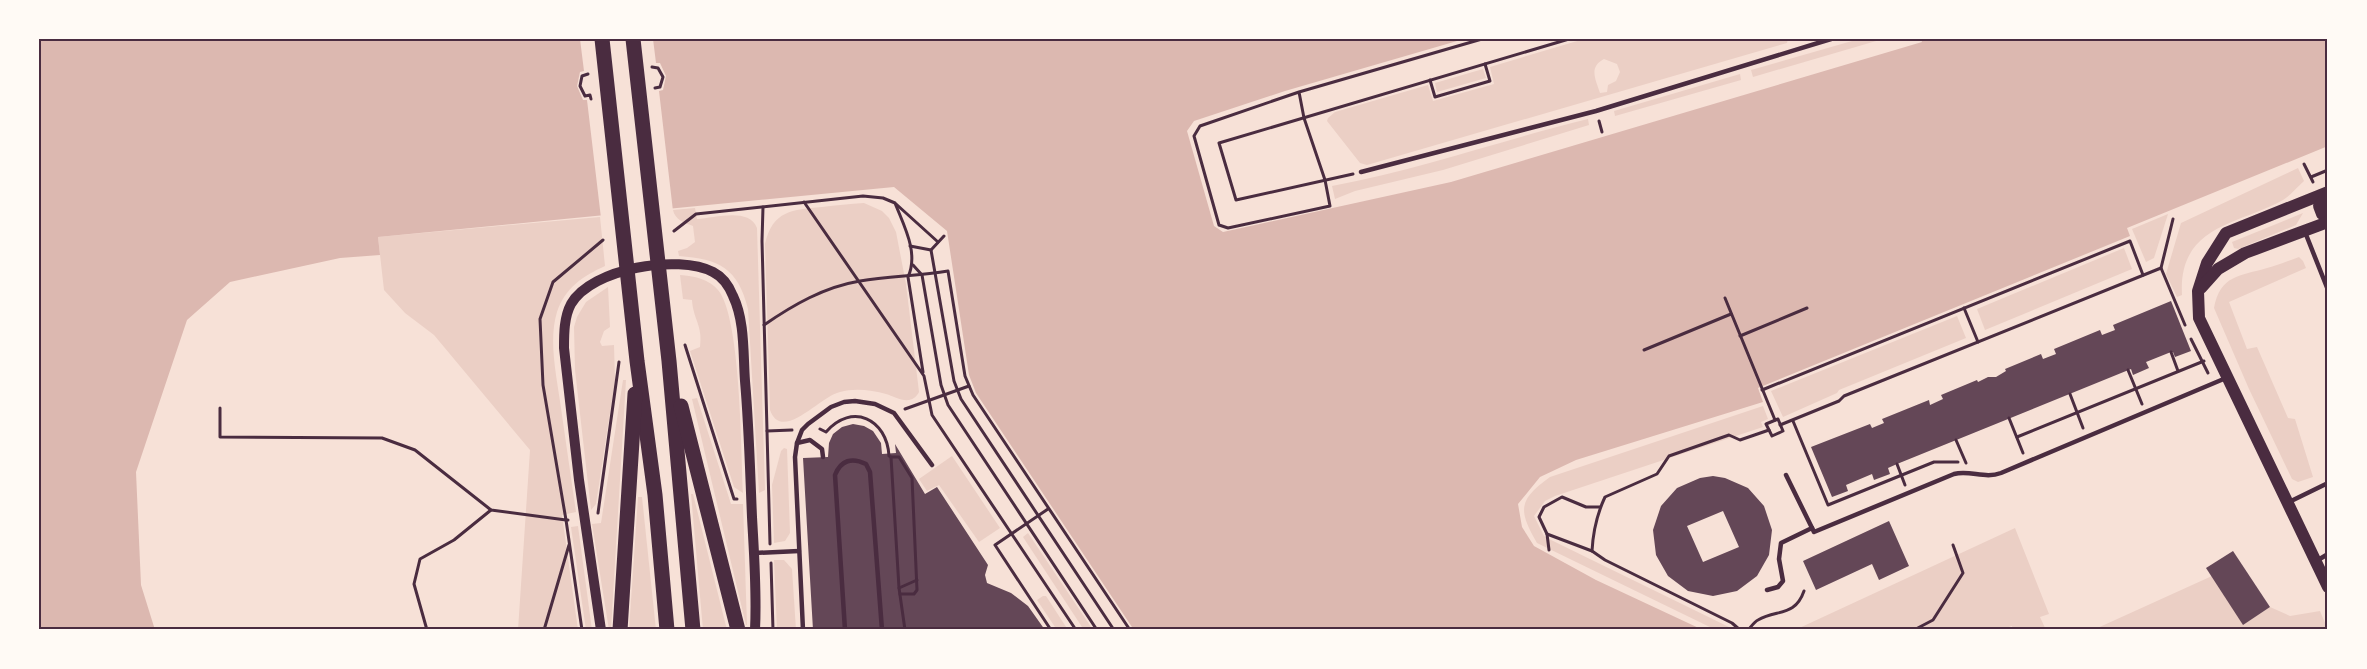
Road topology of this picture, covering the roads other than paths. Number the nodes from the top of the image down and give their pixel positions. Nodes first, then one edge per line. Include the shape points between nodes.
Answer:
1 (602, 39) edge
2 (633, 39) edge
3 (1831, 39) edge
4 (1361, 172) road end
5 (2328, 193) edge
6 (2328, 215) edge
7 (2328, 222) edge
8 (2305, 232) junction
9 (2328, 290) edge
10 (2198, 291) junction
11 (637, 361) junction
12 (669, 361) junction
13 (2226, 378) junction
14 (797, 442) junction
15 (823, 457) dead end
16 (932, 465) dead end
17 (1786, 475) dead end
18 (2328, 483) edge
19 (2287, 503) junction
20 (1812, 528) junction
21 (799, 550) junction
22 (754, 553) junction
23 (2328, 554) edge
24 (2315, 562) junction
25 (2328, 587) edge
26 (1767, 590) dead end
27 (601, 630) edge
28 (620, 630) edge
29 (667, 630) edge
30 (693, 630) edge
31 (738, 630) edge
32 (755, 630) edge
33 (803, 630) edge
34 (845, 630) edge
35 (882, 630) edge

1 - 11 main road
2 - 12 main road via 674,338
3 - 4 lane via 1596,111
5 - 6 main road via 2319,206 2322,214
5 - 10 main road via 2226,233 2207,263
7 - 8 main road
8 - 9 lane
8 - 10 main road via 2245,253 2218,269
10 - 13 main road via 2199,318
11 - 28 main road
11 - 29 main road via 656,495
12 - 30 main road
12 - 31 main road
13 - 19 main road
13 - 20 lane via 1995,476 1954,474 1814,532
14 - 15 lane via 810,440 822,449
14 - 16 lane via 802,430 831,407 844,402 875,404 894,413
14 - 21 lane
17 - 20 lane
18 - 19 lane
19 - 24 main road
20 - 26 lane via 1780,543 1783,581
21 - 22 lane
21 - 33 lane
22 - 27 street via 741,330 729,286 713,272 693,266 624,271 601,278 571,304 564,329 579,480
22 - 32 street
23 - 24 lane
24 - 25 main road
34 - 35 lane via 835,476 838,467 858,460 870,472

